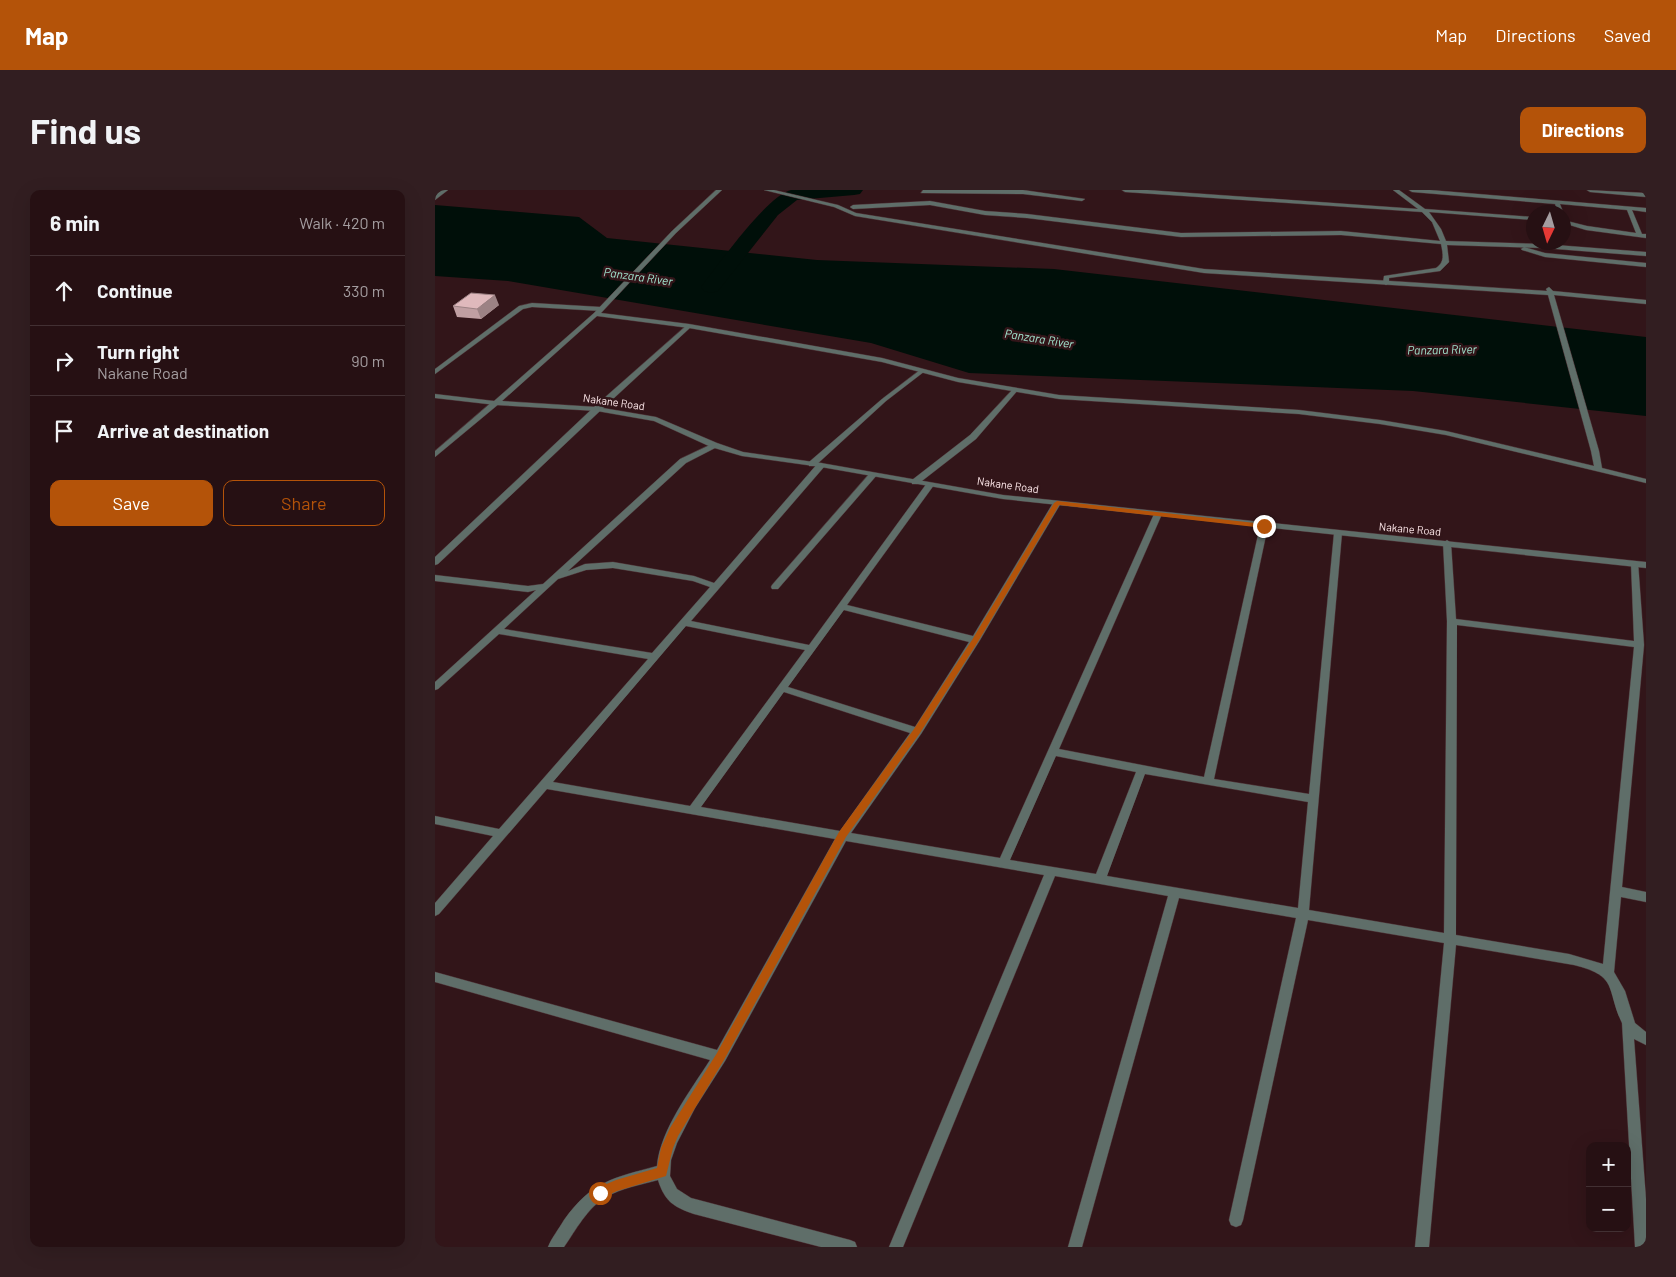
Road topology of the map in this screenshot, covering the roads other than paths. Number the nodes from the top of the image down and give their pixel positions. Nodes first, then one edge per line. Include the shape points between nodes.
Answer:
1 (445, 190) edge
2 (1125, 190) edge
3 (1396, 190) edge
4 (1412, 190) edge
5 (1589, 190) edge
6 (717, 191) edge
7 (769, 191) edge
8 (921, 191) edge
9 (957, 191) edge
10 (1200, 193) edge
11 (1475, 193) edge
12 (1646, 195) edge
13 (435, 198) edge
14 (1082, 199) dead end
15 (1557, 202) junction
16 (944, 205) junction
17 (1558, 205) edge
18 (836, 206) junction
19 (853, 207) junction
20 (956, 208) junction
21 (1629, 209) junction
22 (1423, 210) junction
23 (1646, 210) edge
24 (1472, 213) junction
25 (1526, 217) edge
26 (1571, 224) edge
27 (1646, 231) edge
28 (1641, 234) edge
29 (1444, 243) junction
30 (1516, 246) junction
31 (1646, 254) edge
32 (1646, 265) edge
33 (1386, 280) junction
34 (1547, 286) junction
35 (1551, 295) junction
36 (1646, 295) edge
37 (1646, 302) edge
38 (598, 312) junction
39 (689, 326) junction
40 (922, 371) junction
41 (435, 372) edge
42 (1015, 390) junction
43 (435, 396) edge
44 (496, 403) junction
45 (597, 410) junction
46 (714, 446) junction
47 (435, 455) edge
48 (817, 464) junction
49 (1598, 469) junction
50 (1620, 474) junction
51 (1646, 474) edge
52 (873, 475) junction
53 (1646, 481) edge
54 (915, 482) junction
55 (930, 485) junction
56 (1057, 503) junction
57 (1158, 514) junction
58 (1264, 526) junction
59 (1338, 533) junction
60 (1447, 543) junction
61 (435, 562) edge
62 (1635, 564) junction
63 (1646, 565) edge
64 (435, 578) edge
65 (545, 586) junction
66 (716, 586) junction
67 (775, 587) dead end
68 (841, 606) junction
69 (1452, 621) junction
70 (684, 623) junction
71 (498, 631) junction
72 (975, 640) junction
73 (1639, 645) junction
74 (811, 648) junction
75 (655, 657) junction
76 (435, 687) edge
77 (781, 688) junction
78 (917, 731) junction
79 (1052, 752) junction
80 (1142, 769) junction
81 (1208, 782) junction
82 (544, 785) junction
83 (1314, 799) junction
84 (694, 809) junction
85 (435, 820) edge
86 (502, 834) junction
87 (843, 835) junction
88 (1003, 862) junction
89 (1051, 872) junction
90 (1100, 879) junction
91 (1616, 891) junction
92 (1175, 892) junction
93 (1646, 897) edge
94 (435, 911) edge
95 (1303, 914) junction
96 (1450, 939) junction
97 (1608, 974) junction
98 (435, 977) edge
99 (1627, 1025) junction
100 (1646, 1039) edge
101 (721, 1057) junction
102 (662, 1172) junction
103 (1235, 1220) dead end
104 (555, 1247) edge
105 (850, 1247) edge
106 (896, 1247) edge
107 (1075, 1247) edge
108 (1422, 1247) edge
109 (1642, 1247) edge

1 - 13 street
2 - 10 street
3 - 22 street
4 - 11 street
5 - 12 street
6 - 38 street
7 - 18 street
8 - 9 street
8 - 16 street
9 - 14 street via 1023,192
9 - 20 street
10 - 22 street
11 - 15 street
11 - 24 street
15 - 17 street
15 - 21 street
16 - 19 street via 913,203
16 - 20 street
18 - 19 street
18 - 33 street via 865,215 1204,271
19 - 33 street via 1188,262
20 - 29 street via 985,214 1181,235 1332,233
21 - 23 street
21 - 28 street
22 - 24 street
22 - 29 street via 1435,220
24 - 25 street
26 - 28 street
27 - 28 street
29 - 30 street
29 - 33 street via 1447,261 1438,270
30 - 31 street
30 - 32 street via 1545,255
33 - 34 street
33 - 35 street
34 - 35 street
34 - 36 street
35 - 37 street
35 - 49 street
38 - 39 street
38 - 41 street via 532,305 521,307
38 - 44 street
39 - 40 street via 881,360
39 - 45 street
40 - 42 street
40 - 48 street via 858,422
42 - 49 street via 1059,397 1299,412 1380,422 1446,433
42 - 54 street via 973,437
43 - 44 street, Nakane Road
44 - 45 street, Nakane Road
44 - 47 street
45 - 46 street, Nakane Road via 656,420
45 - 61 street
46 - 48 street, Nakane Road via 742,454
46 - 65 street via 683,461
48 - 52 street, Nakane Road
48 - 66 street
49 - 50 street
50 - 51 street
50 - 53 street
52 - 54 street, Nakane Road
52 - 67 street
54 - 55 street, Nakane Road
55 - 56 street, Nakane Road
55 - 68 street
56 - 57 street, Nakane Road
56 - 72 street
57 - 58 street, Nakane Road
57 - 79 street
58 - 59 street, Nakane Road
58 - 81 street
59 - 60 street, Nakane Road
59 - 83 street
60 - 62 street, Nakane Road
60 - 69 street
62 - 63 street, Nakane Road
62 - 73 street
64 - 65 street via 528,589
65 - 66 street via 570,572 597,565 695,579
65 - 71 street
66 - 70 street
68 - 72 street
68 - 74 street
69 - 73 street
69 - 96 street
70 - 74 street
70 - 75 street
71 - 75 street
71 - 76 street
72 - 78 street
73 - 91 street
74 - 77 street
75 - 82 street
77 - 78 street
77 - 84 street
78 - 87 street
79 - 80 street
79 - 88 street
80 - 81 street
80 - 90 street
81 - 83 street
82 - 84 street
82 - 86 street
83 - 95 street
84 - 87 street
85 - 86 street
86 - 94 street
87 - 88 street
87 - 101 street
88 - 89 street
89 - 90 street
89 - 106 street
90 - 92 street
91 - 93 street
91 - 97 street
92 - 95 street
92 - 107 street
95 - 96 street
95 - 103 street
96 - 97 street via 1569,959 1592,965
96 - 108 street
97 - 99 street via 1617,986
98 - 101 street
99 - 100 street
99 - 109 street
101 - 102 street via 674,1132
102 - 104 street via 600,1193 588,1202
102 - 105 street via 668,1190 682,1202

